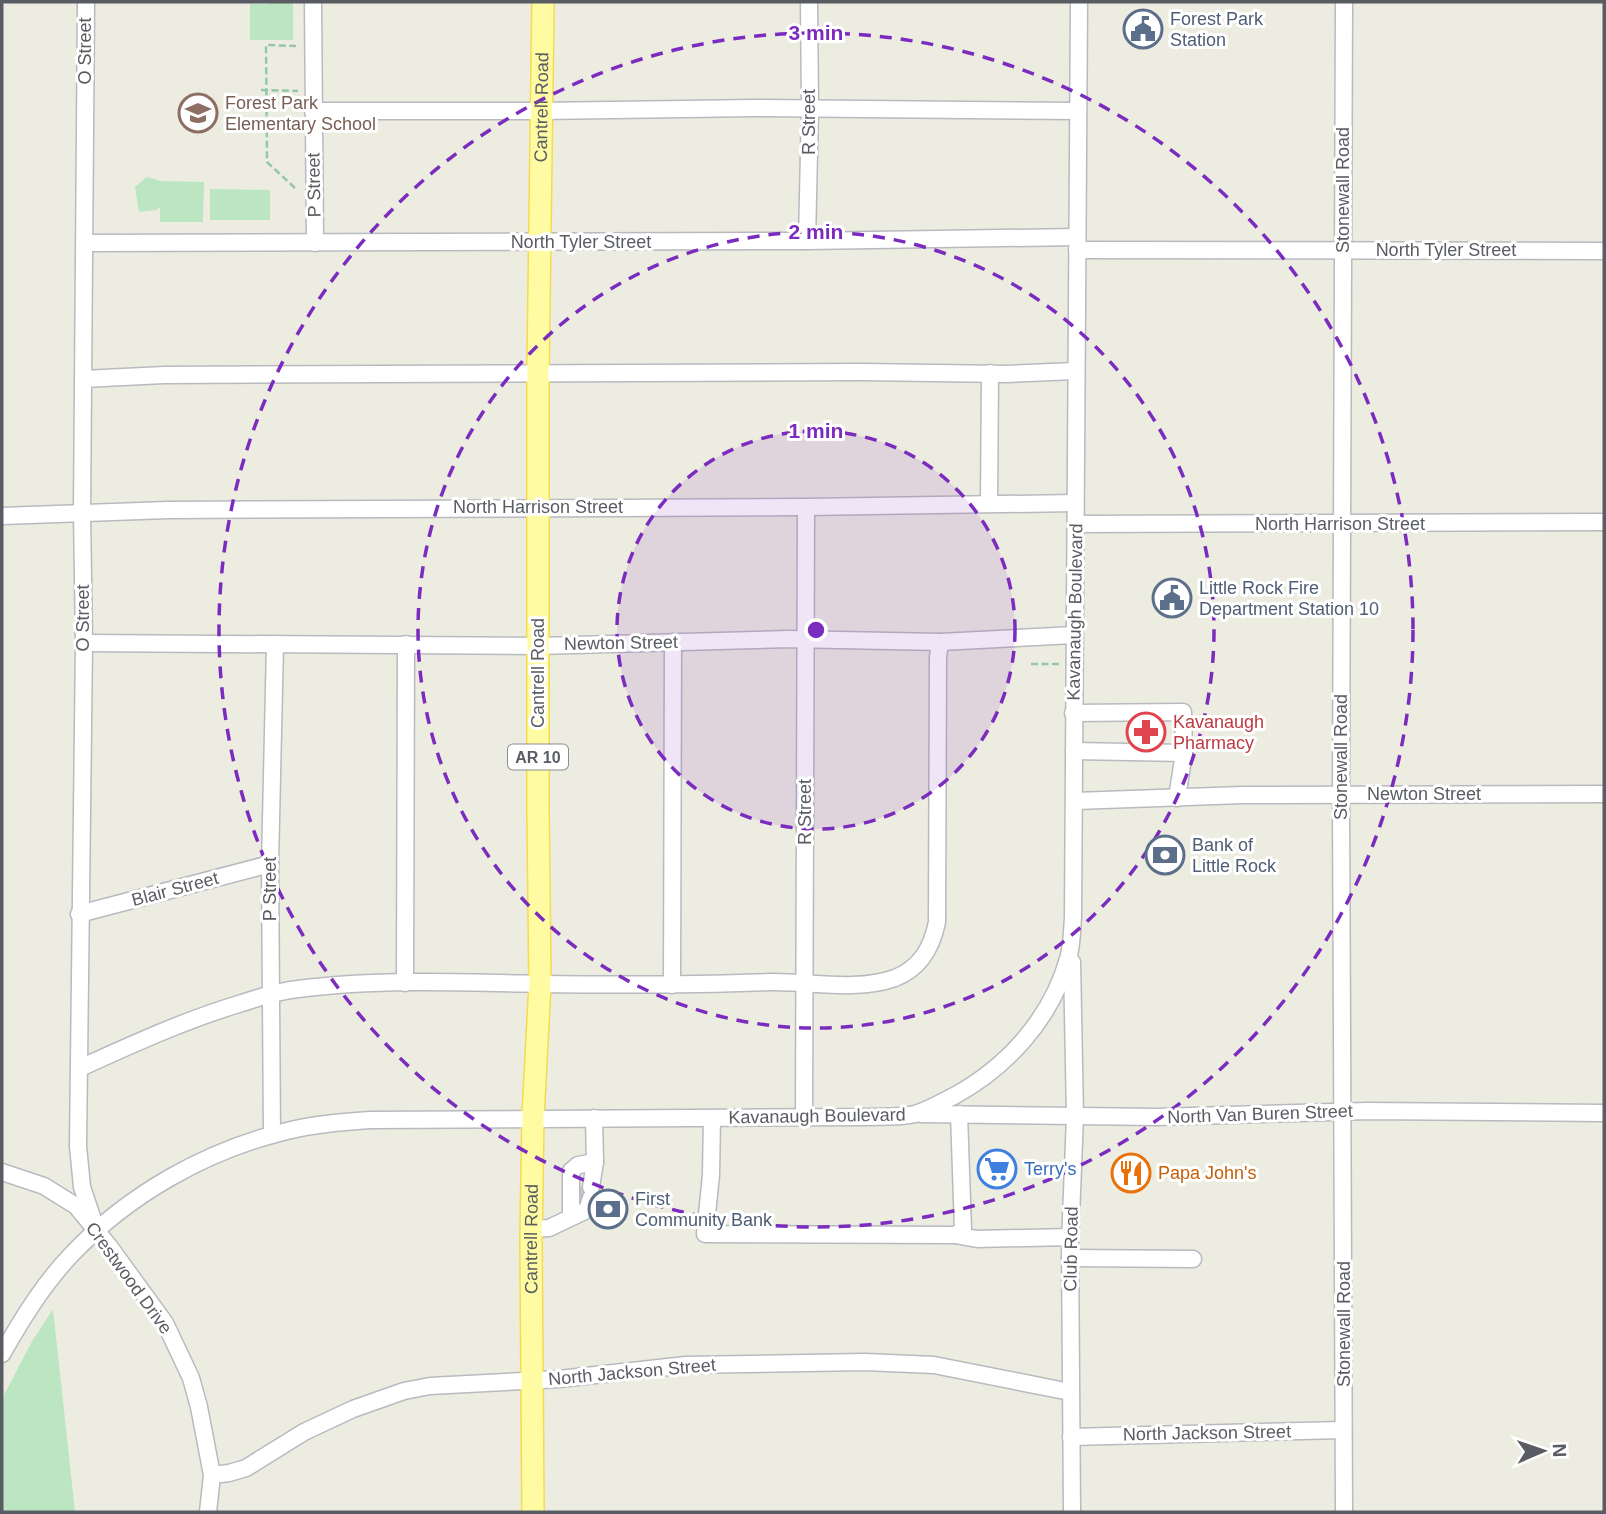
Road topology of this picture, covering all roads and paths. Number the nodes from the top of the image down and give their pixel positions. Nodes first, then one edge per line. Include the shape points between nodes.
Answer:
1 (86, 2) edge
2 (313, 2) edge
3 (543, 2) edge
4 (809, 2) edge
5 (1079, 2) edge
6 (1344, 2) edge
7 (296, 46) dead end
8 (263, 90) junction
9 (298, 91) dead end
10 (810, 108) junction
11 (313, 111) junction
12 (541, 111) junction
13 (1077, 111) junction
14 (264, 128) junction
15 (297, 129) dead end
16 (295, 188) dead end
17 (807, 242) junction
18 (85, 243) junction
19 (315, 243) junction
20 (540, 243) junction
21 (1077, 244) junction
22 (1343, 250) junction
23 (1604, 251) edge
24 (1075, 371) junction
25 (538, 373) junction
26 (989, 373) junction
27 (83, 379) junction
28 (1075, 503) junction
29 (989, 504) junction
30 (540, 507) junction
31 (806, 507) junction
32 (82, 513) junction
33 (2, 516) edge
34 (1604, 522) edge
35 (1076, 524) junction
36 (1341, 524) junction
37 (1074, 635) junction
38 (805, 640) junction
39 (673, 642) junction
40 (940, 642) junction
41 (83, 643) junction
42 (275, 644) junction
43 (406, 644) junction
44 (538, 646) junction
45 (1074, 663) junction
46 (1031, 664) dead end
47 (1073, 713) junction
48 (1074, 751) junction
49 (1184, 753) junction
50 (1604, 794) edge
51 (1341, 795) junction
52 (1177, 798) junction
53 (1075, 800) junction
54 (270, 864) junction
55 (79, 914) junction
56 (1070, 945) junction
57 (405, 983) junction
58 (540, 984) junction
59 (672, 985) junction
60 (804, 985) junction
61 (270, 994) junction
62 (80, 1068) junction
63 (1342, 1113) junction
64 (1604, 1113) edge
65 (915, 1114) junction
66 (959, 1114) junction
67 (1074, 1116) junction
68 (804, 1117) junction
69 (533, 1118) junction
70 (594, 1118) junction
71 (712, 1118) junction
72 (272, 1135) junction
73 (591, 1163) junction
74 (2, 1172) edge
75 (583, 1200) junction
76 (531, 1229) junction
77 (97, 1232) junction
78 (956, 1235) junction
79 (1070, 1237) junction
80 (1070, 1258) junction
81 (1193, 1259) dead end
82 (2, 1354) edge
83 (531, 1381) junction
84 (1070, 1392) junction
85 (1342, 1430) junction
86 (1071, 1437) junction
87 (212, 1475) junction
88 (208, 1512) edge
89 (533, 1512) edge
90 (1072, 1512) edge
91 (1344, 1512) edge

1 - 18 street, O Street
2 - 11 street, P Street
3 - 12 main road, Cantrell Road / AR 10
4 - 10 street, R Street
5 - 13 street, Kavanaugh Boulevard
6 - 22 street, Stonewall Road
7 - 8 path via 266,45
8 - 9 path
8 - 14 path
10 - 12 street
10 - 13 street
10 - 17 street, R Street
11 - 12 street
11 - 19 street, P Street
12 - 20 main road, Cantrell Road / AR 10
13 - 21 street, Kavanaugh Boulevard
14 - 15 path
14 - 16 path via 267,162
17 - 20 street, North Tyler Street
17 - 21 street, North Tyler Street
18 - 19 street, North Tyler Street
18 - 27 street, O Street
19 - 20 street, North Tyler Street
20 - 25 main road, Cantrell Road / AR 10
21 - 22 street, North Tyler Street
21 - 24 street, Kavanaugh Boulevard
22 - 23 street, North Tyler Street
22 - 36 street, Stonewall Road
24 - 26 street
24 - 28 street, Kavanaugh Boulevard
25 - 26 street
25 - 27 street
25 - 30 main road, Cantrell Road / AR 10
26 - 29 street
27 - 32 street, O Street
28 - 29 street, North Harrison Street
28 - 35 street, Kavanaugh Boulevard
29 - 31 street, North Harrison Street
30 - 31 street, North Harrison Street
30 - 32 street, North Harrison Street
30 - 44 main road, Cantrell Road / AR 10
31 - 38 street, R Street
32 - 33 street, North Harrison Street
32 - 41 street, O Street
34 - 36 street, North Harrison Street
35 - 36 street, North Harrison Street
35 - 37 street, Kavanaugh Boulevard
36 - 51 street, Stonewall Road
37 - 40 street, Newton Street
37 - 45 street, Kavanaugh Boulevard
38 - 39 street, Newton Street
38 - 40 street, Newton Street
38 - 60 street, R Street
39 - 44 street, Newton Street
39 - 59 street
40 - 60 street via 934,939 919,963 894,979
41 - 42 street, Newton Street
41 - 55 street, O Street
42 - 43 street, Newton Street
42 - 54 street, P Street
43 - 44 street, Newton Street
43 - 57 street
44 - 58 main road, Cantrell Road / AR 10
45 - 46 path
45 - 47 street, Kavanaugh Boulevard
47 - 48 street, Kavanaugh Boulevard
47 - 49 street via 1184,712
48 - 49 street
48 - 53 street, Kavanaugh Boulevard
49 - 52 street
50 - 51 street, Newton Street
51 - 52 street, Newton Street
51 - 63 street, Stonewall Road
52 - 53 street, Newton Street
53 - 56 street, Kavanaugh Boulevard
54 - 55 street, Blair Street
54 - 61 street, P Street
55 - 62 street, O Street
56 - 65 street, Kavanaugh Boulevard via 1060,983 1016,1050 968,1088
56 - 67 street, Club Road
57 - 58 street
57 - 61 street via 332,985
58 - 59 street
58 - 69 main road, Cantrell Road / AR 10
59 - 60 street
60 - 68 street, R Street
61 - 62 street via 195,1017
61 - 72 street, P Street
62 - 77 street, O Street via 79,1174
63 - 64 street, North Van Buren Street
63 - 67 street, North Van Buren Street
63 - 85 street, Stonewall Road
65 - 66 street, North Van Buren Street
65 - 68 street, Kavanaugh Boulevard
66 - 67 street, North Van Buren Street
66 - 78 street via 963,1230
67 - 79 street, Club Road
68 - 71 street, Kavanaugh Boulevard
69 - 70 street, Kavanaugh Boulevard
69 - 72 street, Kavanaugh Boulevard via 371,1120
69 - 76 main road, Cantrell Road / AR 10
70 - 71 street, Kavanaugh Boulevard
70 - 73 street
71 - 78 street via 705,1234
72 - 77 street, Kavanaugh Boulevard via 233,1147 175,1175
73 - 75 street
73 - 75 street via 571,1171
74 - 77 street, Crestwood Drive via 29,1179 70,1201
75 - 76 street via 549,1228
76 - 83 main road, Cantrell Road / AR 10
77 - 82 street, Kavanaugh Boulevard via 47,1283
77 - 87 street, Crestwood Drive via 165,1323 179,1350 199,1407
78 - 79 street
79 - 80 street, Club Road
80 - 81 street
80 - 84 street, Club Road
83 - 84 street, North Jackson Street via 686,1365 865,1362 934,1365
83 - 87 street, North Jackson Street via 404,1391 334,1416 246,1468
83 - 89 main road, Cantrell Road / AR 10
84 - 86 street, Club Road
85 - 86 street, North Jackson Street
85 - 91 street, Stonewall Road
86 - 90 street, Club Road
87 - 88 street, Crestwood Drive

